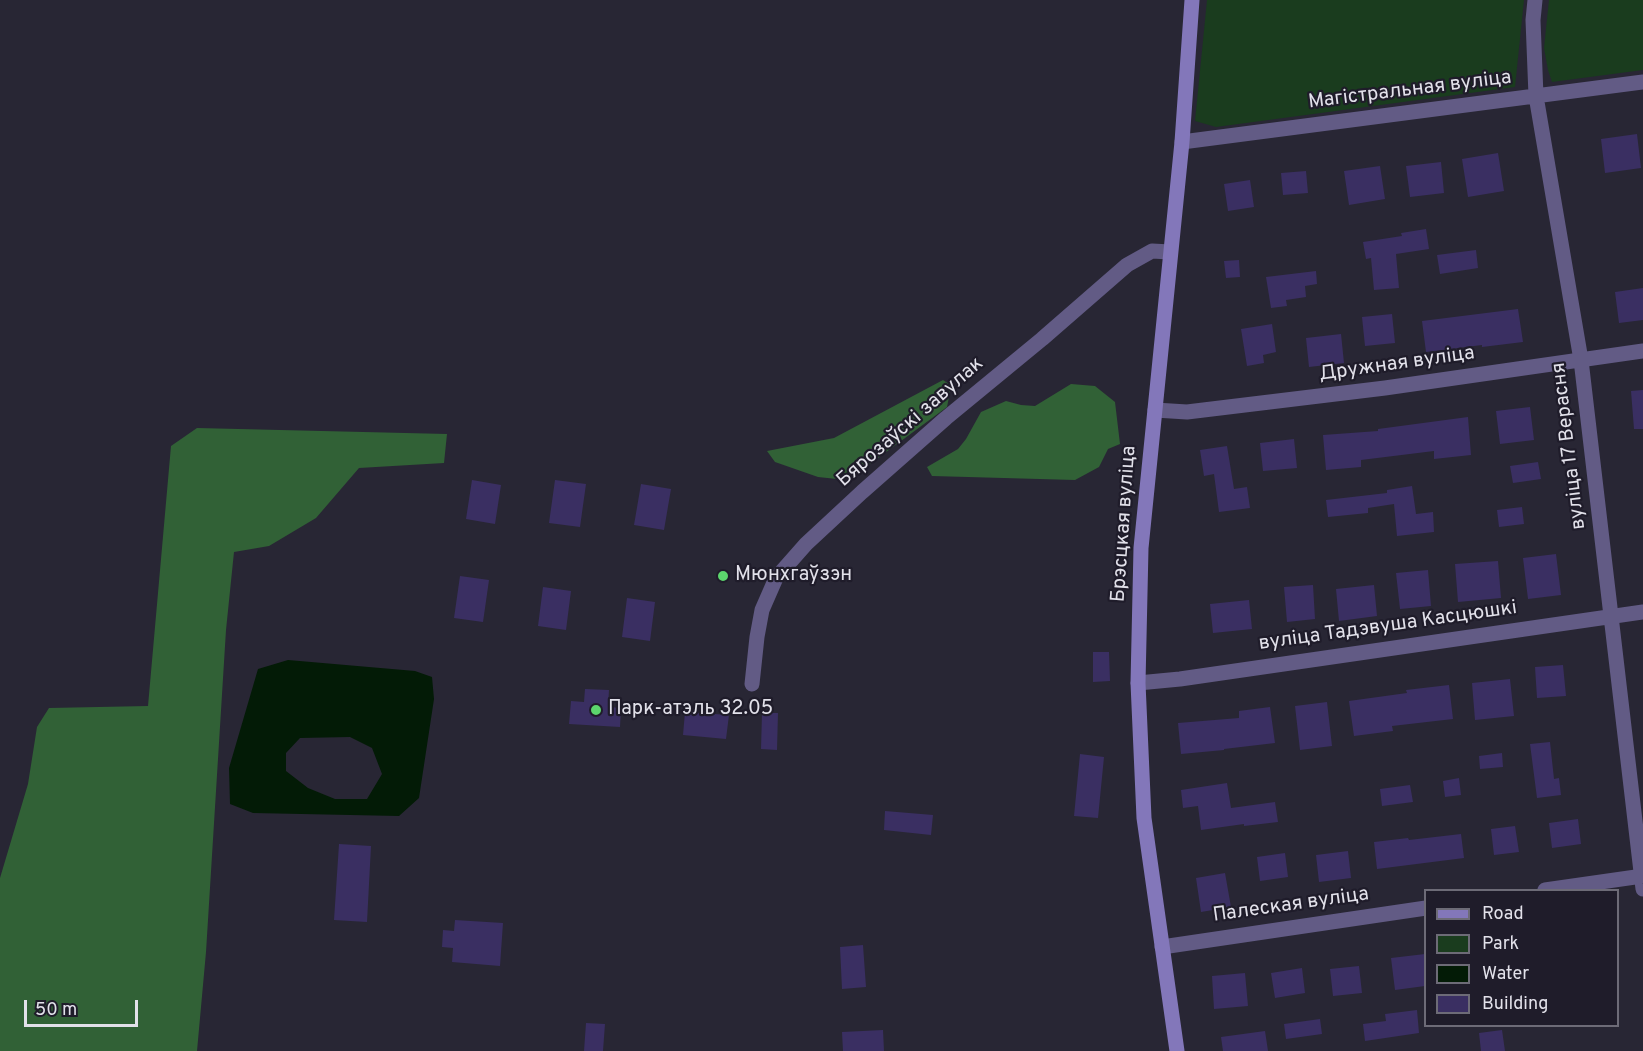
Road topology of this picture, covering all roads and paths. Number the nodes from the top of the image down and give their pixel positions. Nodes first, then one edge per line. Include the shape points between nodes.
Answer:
1 (1192, 0) edge
2 (1535, 0) edge
3 (1643, 82) edge
4 (1536, 96) junction
5 (1182, 142) junction
6 (1170, 252) junction
7 (1643, 351) edge
8 (1581, 360) junction
9 (1155, 410) junction
10 (1643, 612) edge
11 (1611, 616) junction
12 (1138, 683) junction
13 (752, 684) dead end
14 (1642, 881) edge
15 (1564, 889) edge
16 (1424, 908) edge
17 (1162, 947) junction
18 (1177, 1051) edge

1 - 5 street, Брэсцкая вуліца
2 - 4 street, вуліца 17 Верасня
3 - 4 street, Магістральная вуліца
4 - 5 street, Магістральная вуліца
4 - 8 street, вуліца 17 Верасня
5 - 6 street, Брэсцкая вуліца
6 - 9 street, Брэсцкая вуліца
6 - 13 street, Бярозаўскі завулак via 1152,251 1127,265 898,460 806,544 776,578 762,610
7 - 8 street, Дружная вуліца
8 - 9 street, Дружная вуліца via 1210,410
8 - 11 street, вуліца 17 Верасня
9 - 12 street, Брэсцкая вуліца via 1141,548
10 - 11 street, вуліца Тадэвуша Касцюшкі
11 - 12 street, вуліца Тадэвуша Касцюшкі
11 - 14 street, вуліца 17 Верасня
12 - 17 street, Брэсцкая вуліца via 1144,818
14 - 15 street
16 - 17 street, Палеская вуліца
17 - 18 street, Брэсцкая вуліца

